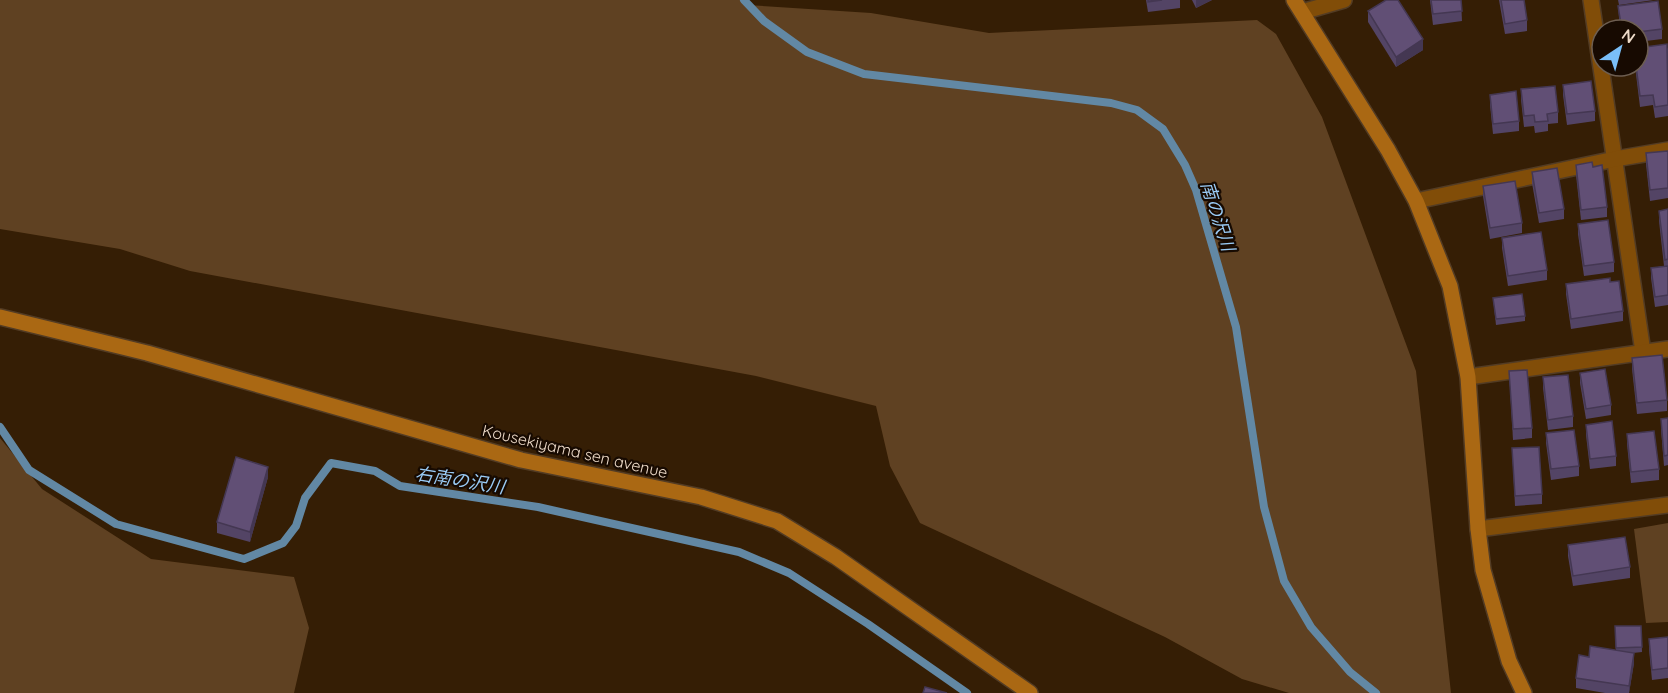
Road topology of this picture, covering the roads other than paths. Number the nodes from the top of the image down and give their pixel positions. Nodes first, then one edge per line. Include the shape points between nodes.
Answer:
1 (1344, 0) edge
2 (1591, 0) edge
3 (1298, 6) edge
4 (1668, 150) edge
5 (1615, 159) junction
6 (1416, 201) junction
7 (0, 317) edge
8 (1668, 349) edge
9 (1643, 352) junction
10 (1468, 376) junction
11 (1668, 505) edge
12 (1478, 529) junction
13 (1030, 693) edge
14 (1524, 693) edge

1 - 3 street
2 - 5 street
3 - 6 street
4 - 5 street
5 - 6 street
5 - 9 street
6 - 10 street via 1450,286
7 - 13 street, Kousekiyama sen avenue via 147,353 521,460 701,497 777,521 836,557
8 - 9 street
9 - 10 street
10 - 12 street
11 - 12 street
12 - 14 street via 1483,570 1502,638

